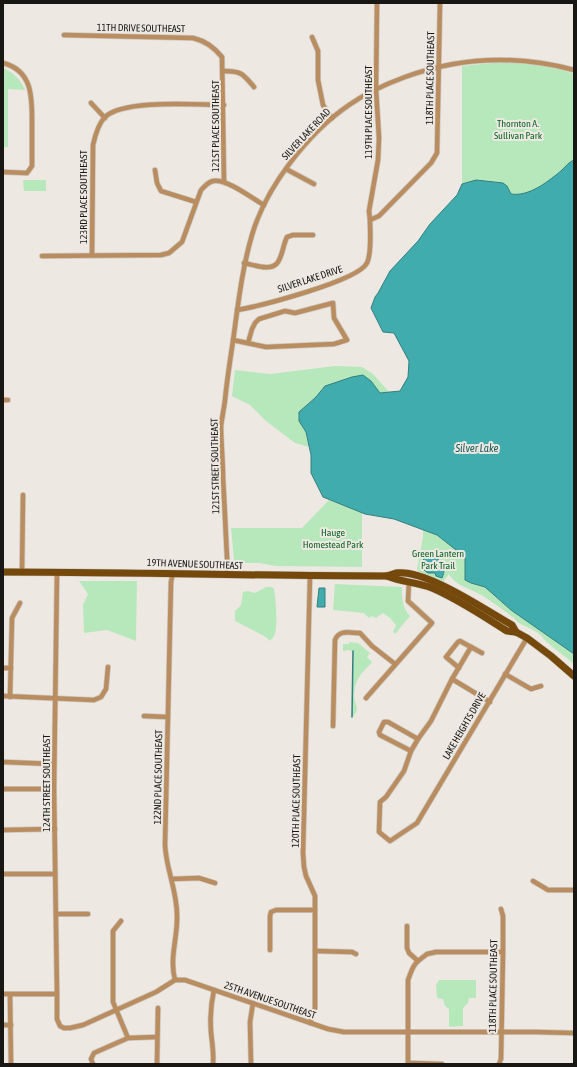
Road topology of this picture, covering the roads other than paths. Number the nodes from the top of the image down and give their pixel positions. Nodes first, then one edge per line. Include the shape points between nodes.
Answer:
1 (377, 3) edge
2 (440, 3) edge
3 (64, 35) dead end
4 (312, 37) dead end
5 (215, 48) joint
6 (3, 63) edge
7 (439, 67) junction
8 (574, 70) edge
9 (223, 71) junction
10 (254, 87) dead end
11 (376, 89) junction
12 (91, 102) dead end
13 (224, 105) junction
14 (105, 118) junction
15 (332, 118) junction
16 (286, 169) junction
17 (155, 170) dead end
18 (3, 172) edge
19 (224, 182) junction
20 (314, 184) dead end
21 (196, 202) junction
22 (264, 205) junction
23 (370, 220) junction
24 (313, 235) dead end
25 (92, 255) junction
26 (42, 256) dead end
27 (244, 263) junction
28 (237, 310) junction
29 (233, 340) junction
30 (248, 343) junction
31 (23, 495) dead end
32 (3, 572) edge
33 (22, 572) junction
34 (57, 572) junction
35 (173, 573) junction
36 (228, 575) junction
37 (310, 576) junction
38 (387, 576) junction
39 (409, 582) junction
40 (20, 603) dead end
41 (516, 632) junction
42 (527, 638) junction
43 (471, 647) junction
44 (482, 653) dead end
45 (396, 664) junction
46 (108, 667) dead end
47 (3, 668) edge
48 (11, 668) junction
49 (459, 668) junction
50 (506, 674) junction
51 (574, 676) edge
52 (452, 679) junction
53 (541, 686) dead end
54 (3, 696) edge
55 (10, 697) junction
56 (56, 698) junction
57 (366, 698) dead end
58 (490, 702) junction
59 (144, 716) dead end
60 (168, 717) junction
61 (333, 726) dead end
62 (418, 739) junction
63 (411, 751) junction
64 (3, 762) edge
65 (54, 764) junction
66 (3, 789) edge
67 (54, 789) junction
68 (3, 830) edge
69 (55, 830) junction
70 (3, 874) edge
71 (56, 874) junction
72 (172, 879) junction
73 (533, 881) dead end
74 (215, 883) dead end
75 (574, 890) edge
76 (501, 909) dead end
77 (315, 910) junction
78 (56, 914) junction
79 (88, 914) dead end
80 (121, 921) dead end
81 (407, 926) dead end
82 (270, 950) dead end
83 (316, 951) junction
84 (503, 952) junction
85 (356, 954) dead end
86 (418, 961) junction
87 (175, 980) junction
88 (214, 990) junction
89 (3, 994) edge
90 (10, 994) junction
91 (57, 994) junction
92 (253, 1004) junction
93 (158, 1008) dead end
94 (116, 1009) junction
95 (310, 1023) junction
96 (3, 1025) edge
97 (11, 1025) junction
98 (408, 1032) junction
99 (502, 1032) junction
100 (574, 1033) edge
101 (157, 1037) junction
102 (128, 1038) junction
103 (11, 1064) edge
104 (92, 1064) edge
105 (157, 1064) edge
106 (213, 1064) edge
107 (251, 1064) edge
108 (408, 1064) edge
109 (442, 1064) edge
110 (500, 1064) edge

1 - 11 street, 119TH PLACE SOUTHEAST
2 - 7 street, 118TH PLACE SOUTHEAST
3 - 5 street, 11TH DRIVE SOUTHEAST via 193,38 205,41
4 - 15 street via 318,51 318,80 322,105
5 - 9 street, 121ST PLACE SOUTHEAST via 222,57
6 - 18 street via 23,75 31,92 32,166 27,172
7 - 8 street, SILVER LAKE ROAD via 475,61 514,60
7 - 11 street, SILVER LAKE ROAD
7 - 23 street, 118TH PLACE SOUTHEAST via 437,153 431,163 379,216
9 - 10 street, 121ST PLACE SOUTHEAST via 243,74
9 - 13 street, 121ST PLACE SOUTHEAST
11 - 15 street, SILVER LAKE ROAD
11 - 23 street, 119TH PLACE SOUTHEAST via 378,160
12 - 14 street
13 - 14 street via 138,106 119,110
13 - 19 street, 121ST PLACE SOUTHEAST
14 - 25 street, 123RD PLACE SOUTHEAST via 96,132 93,145
15 - 16 street, SILVER LAKE ROAD
16 - 20 street
16 - 22 street, SILVER LAKE ROAD
17 - 21 street via 161,191
19 - 21 street via 213,181 207,184
19 - 22 street
21 - 25 street via 182,242 169,253
22 - 27 street, SILVER LAKE ROAD via 252,233
23 - 28 street, SILVER LAKE DRIVE via 369,256 367,263 356,273 338,282
24 - 27 street via 287,237 278,262 274,265 265,268
25 - 26 street
27 - 28 street, SILVER LAKE ROAD
28 - 29 street, 121ST STREET SOUTHEAST
29 - 30 street
29 - 36 street, 121ST STREET SOUTHEAST via 221,426
30 - 30 street via 266,347 334,344 347,340 334,318 333,303 295,313 285,311 259,319 252,329
31 - 33 street
32 - 33 main road, 19TH AVENUE SOUTHEAST
33 - 34 main road, 19TH AVENUE SOUTHEAST
34 - 35 main road, 19TH AVENUE SOUTHEAST
34 - 56 street, 124TH STREET SOUTHEAST
35 - 36 main road, 19TH AVENUE SOUTHEAST
35 - 60 street, 122ND PLACE SOUTHEAST
36 - 37 main road, 19TH AVENUE SOUTHEAST
37 - 38 main road, 19TH AVENUE SOUTHEAST
37 - 77 street, 120TH PLACE SOUTHEAST via 304,867 315,896
38 - 39 main road, 19TH AVENUE SOUTHEAST
38 - 41 main road, 19TH AVENUE SOUTHEAST via 397,573 410,574 435,582 512,625
39 - 41 main road, 19TH AVENUE SOUTHEAST via 443,593 507,631
39 - 45 street via 408,601 432,623
40 - 48 street via 12,618
41 - 42 main road, 19TH AVENUE SOUTHEAST
42 - 50 street, LAKE HEIGHTS DRIVE
42 - 51 main road, 19TH AVENUE SOUTHEAST
43 - 44 street
43 - 49 street
43 - 49 street via 462,641 458,642 447,655 447,659
45 - 57 street
45 - 61 street via 372,646 360,633 340,632 336,635
46 - 56 street via 106,689 102,697 94,700
47 - 48 street
48 - 55 street
49 - 52 street
50 - 53 street via 531,689
50 - 58 street, LAKE HEIGHTS DRIVE
52 - 58 street
52 - 62 street via 431,721
54 - 55 street
55 - 56 street
56 - 65 street, 124TH STREET SOUTHEAST
58 - 63 street, LAKE HEIGHTS DRIVE via 417,823 390,841 379,832 380,802 404,771
59 - 60 street
60 - 72 street, 122ND PLACE SOUTHEAST via 165,845 166,860
62 - 63 street
62 - 63 street via 388,722 384,722 379,730 380,735
64 - 65 street
65 - 67 street, 124TH STREET SOUTHEAST
66 - 67 street
67 - 69 street, 124TH STREET SOUTHEAST
68 - 69 street
69 - 71 street, 124TH STREET SOUTHEAST
70 - 71 street
71 - 78 street, 124TH STREET SOUTHEAST
72 - 74 street via 199,878
72 - 87 street, 122ND PLACE SOUTHEAST via 177,916 177,934 172,958
73 - 75 street via 548,890
76 - 84 street, 118TH PLACE SOUTHEAST
77 - 82 street via 271,912
77 - 83 street, 120TH PLACE SOUTHEAST
78 - 79 street
78 - 91 street, 124TH STREET SOUTHEAST
80 - 94 street via 113,931 113,1002
81 - 86 street via 409,953
83 - 85 street
83 - 95 street, 120TH PLACE SOUTHEAST via 316,1008
84 - 86 street via 436,952 427,954
84 - 99 street, 118TH PLACE SOUTHEAST
86 - 98 street via 408,980
87 - 88 street, 25TH AVENUE SOUTHEAST via 186,980
87 - 94 street via 156,992
88 - 92 street, 25TH AVENUE SOUTHEAST
88 - 106 street via 211,1031
89 - 90 street
90 - 91 street
90 - 97 street
91 - 94 street via 57,1019 64,1028 83,1025
92 - 95 street, 25TH AVENUE SOUTHEAST
92 - 107 street via 250,1022
93 - 101 street
94 - 102 street
95 - 98 street, 25TH AVENUE SOUTHEAST via 344,1032
96 - 97 street
97 - 103 street
98 - 99 street, 25TH AVENUE SOUTHEAST
98 - 108 street
99 - 100 street, 25TH AVENUE SOUTHEAST
99 - 110 street, 118TH PLACE SOUTHEAST
101 - 102 street
101 - 105 street
102 - 104 street via 94,1053
108 - 109 street

